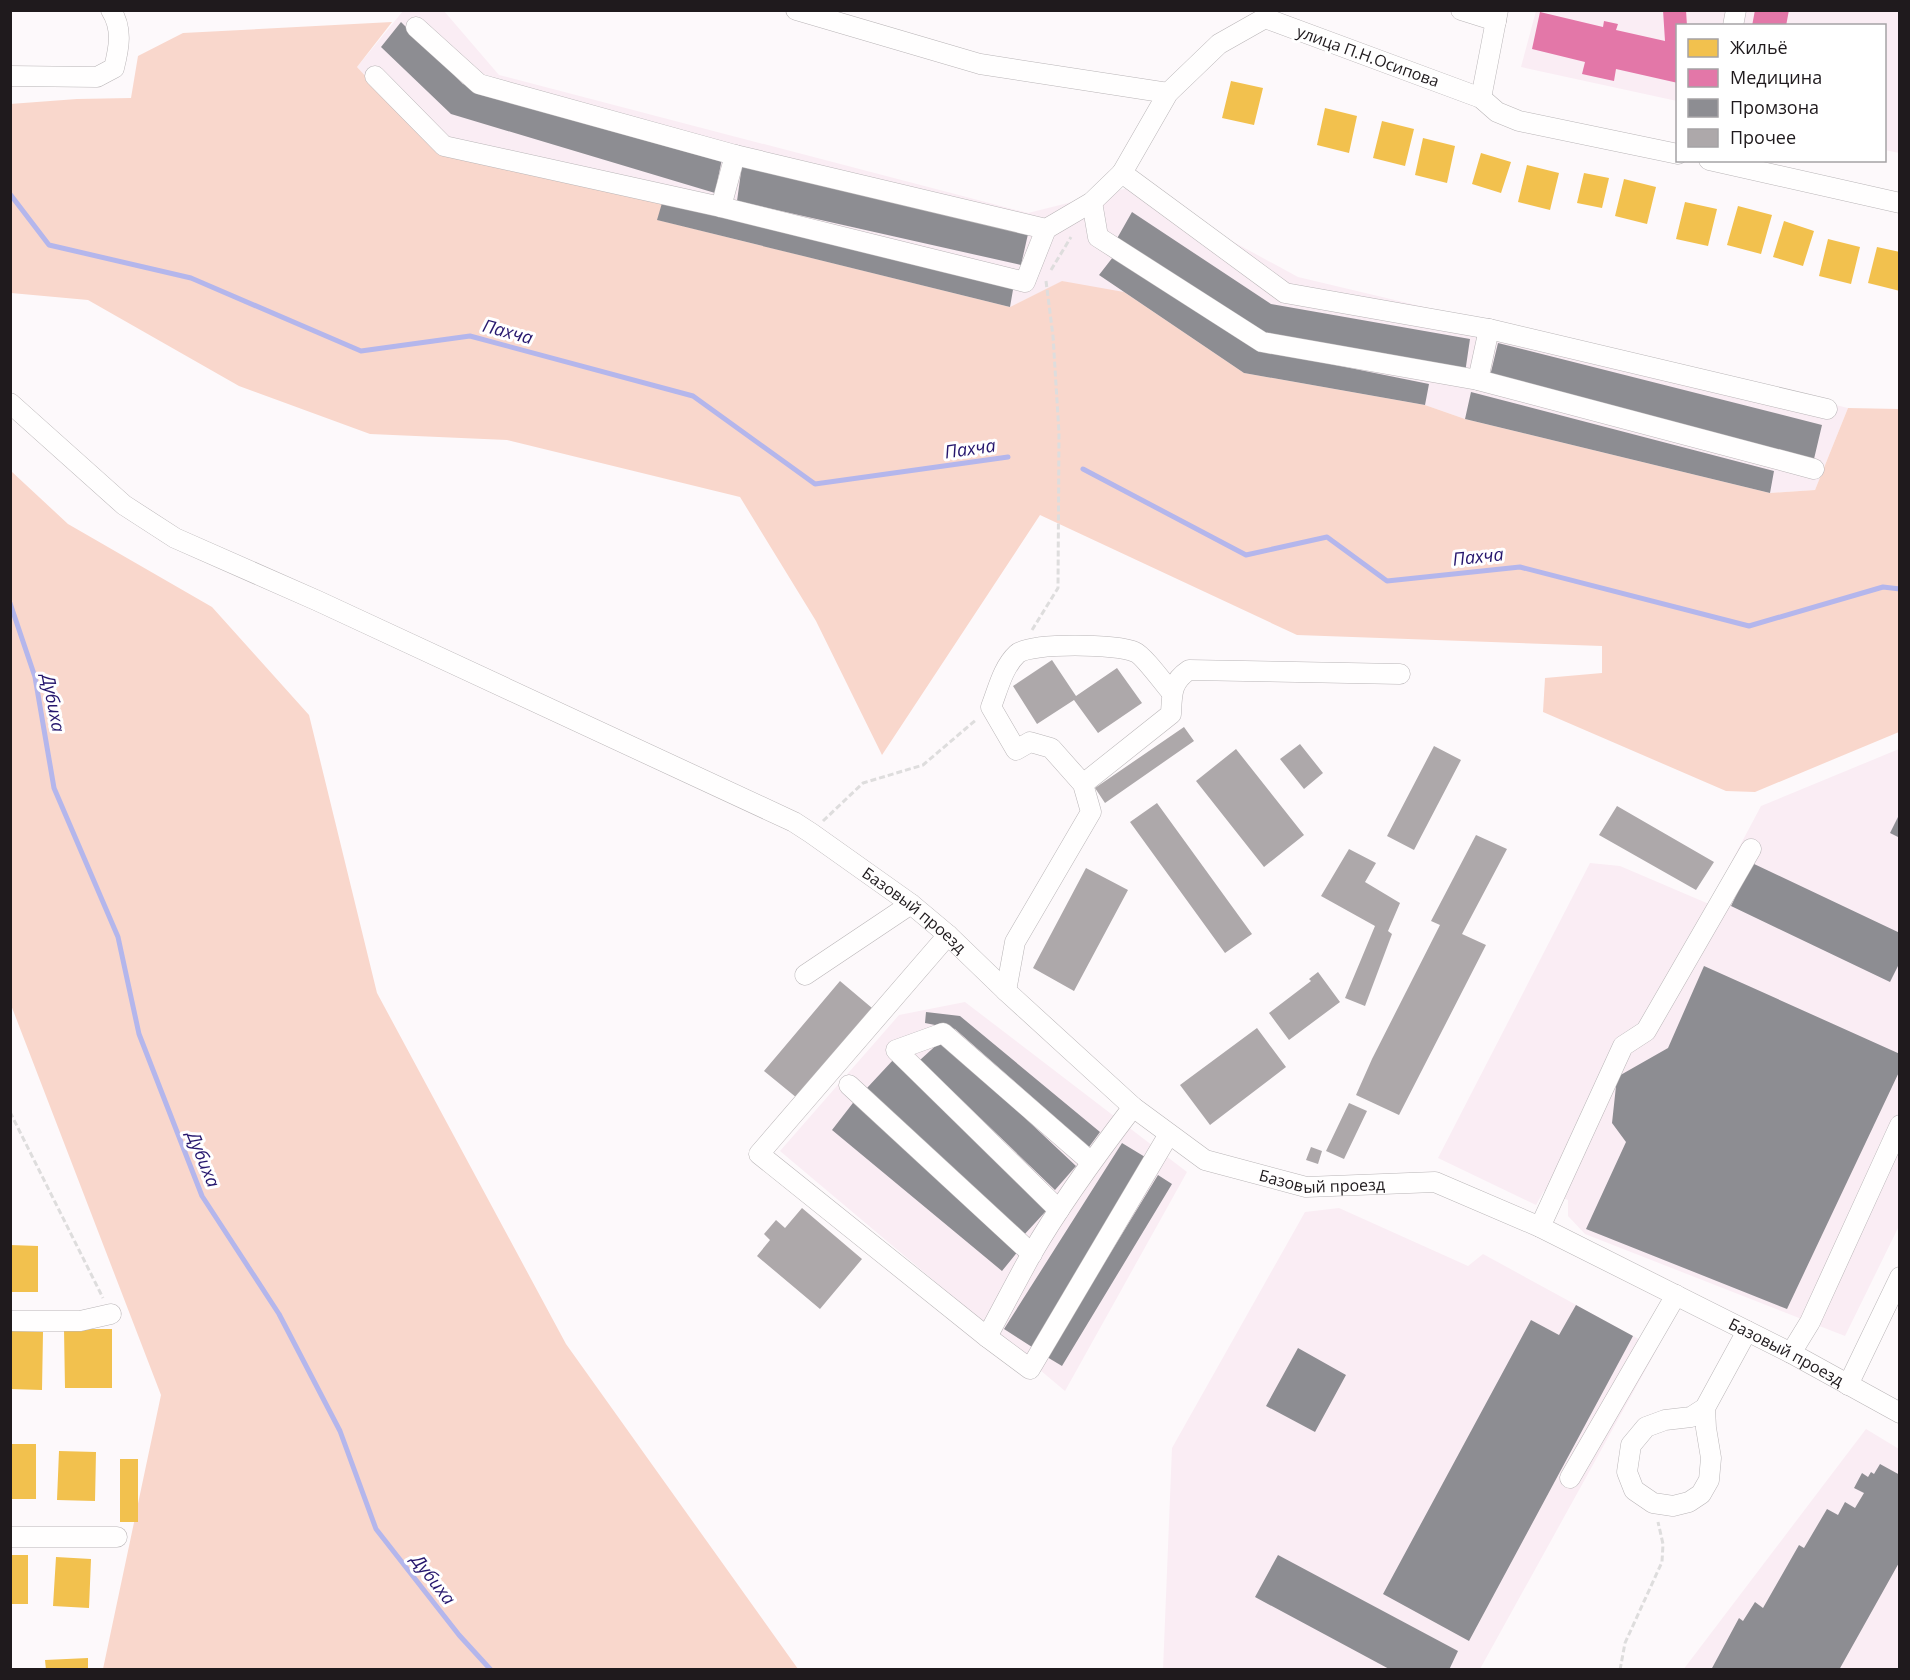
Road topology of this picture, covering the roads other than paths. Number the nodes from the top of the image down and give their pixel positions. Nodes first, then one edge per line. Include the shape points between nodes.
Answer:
1 (111, 10) edge
2 (796, 10) edge
3 (1243, 10) edge
4 (1461, 10) edge
5 (1497, 16) edge
6 (1265, 18) junction
7 (416, 27) dead end
8 (10, 76) edge
9 (375, 76) dead end
10 (1168, 93) junction
11 (1481, 98) junction
12 (1676, 154) edge
13 (735, 155) junction
14 (1717, 162) edge
15 (1122, 173) junction
16 (1092, 202) junction
17 (1899, 202) edge
18 (721, 207) junction
19 (1046, 230) junction
20 (1489, 329) junction
21 (1478, 380) junction
22 (10, 403) edge
23 (1827, 409) dead end
24 (1814, 469) dead end
25 (1400, 674) dead end
26 (1172, 693) junction
27 (1083, 784) junction
28 (1750, 849) dead end
29 (911, 904) junction
30 (948, 935) junction
31 (805, 975) dead end
32 (1006, 991) junction
33 (849, 1085) dead end
34 (1133, 1107) junction
35 (1899, 1125) edge
36 (1169, 1134) junction
37 (1091, 1162) junction
38 (1059, 1210) junction
39 (1540, 1227) junction
40 (1032, 1254) junction
41 (1899, 1277) edge
42 (1676, 1295) junction
43 (111, 1314) road end
44 (10, 1321) edge
45 (1747, 1331) junction
46 (987, 1337) junction
47 (1791, 1353) junction
48 (1848, 1385) junction
49 (1705, 1408) junction
50 (1899, 1413) edge
51 (1570, 1478) dead end
52 (10, 1537) edge
53 (117, 1537) dead end

1 - 8 street via 117,19 120,43 114,69 97,76
2 - 10 street via 980,64
3 - 6 street, улица П.Н.Осипова
4 - 5 street
5 - 11 street
6 - 10 street via 1219,44
6 - 11 street, улица П.Н.Осипова
7 - 13 street via 479,84
9 - 18 street via 444,146
10 - 15 street
11 - 12 street, улица П.Н.Осипова via 1497,112 1519,121
13 - 18 street
13 - 19 street
14 - 17 street
15 - 16 street
15 - 20 street via 1285,293
16 - 19 street
16 - 21 street via 1098,237 1262,342
18 - 19 street via 1025,282
20 - 21 street
20 - 23 street
21 - 24 street
22 - 29 street, Базовый проезд via 124,506 175,538 794,822
25 - 26 street via 1189,670 1179,677
26 - 27 street via 1171,714
26 - 27 street via 1136,652 1104,646 1040,646 1018,652 1006,667 991,707 1016,750 1030,742 1051,748
27 - 32 street via 1091,812 1014,942
28 - 39 street via 1646,1031 1623,1046
29 - 30 street, Базовый проезд
29 - 31 street
30 - 32 street, Базовый проезд
30 - 46 street via 759,1154
32 - 34 street, Базовый проезд
33 - 40 street
34 - 36 street, Базовый проезд
34 - 37 street
35 - 47 street via 1810,1322
36 - 39 street, Базовый проезд via 1205,1160 1306,1187 1435,1182
36 - 46 street via 1030,1369
37 - 38 street
37 - 38 street via 943,1033 896,1050
38 - 40 street
39 - 42 street, Базовый проезд
40 - 46 street
41 - 48 street
42 - 45 street, Базовый проезд
42 - 51 street
43 - 44 street via 80,1321
45 - 47 street, Базовый проезд
45 - 49 street
47 - 48 street, Базовый проезд
48 - 50 street, Базовый проезд
49 - 49 street via 1691,1417 1646,1427 1631,1445 1627,1472 1634,1490 1653,1503 1673,1506 1701,1494 1709,1480 1711,1458
52 - 53 street

